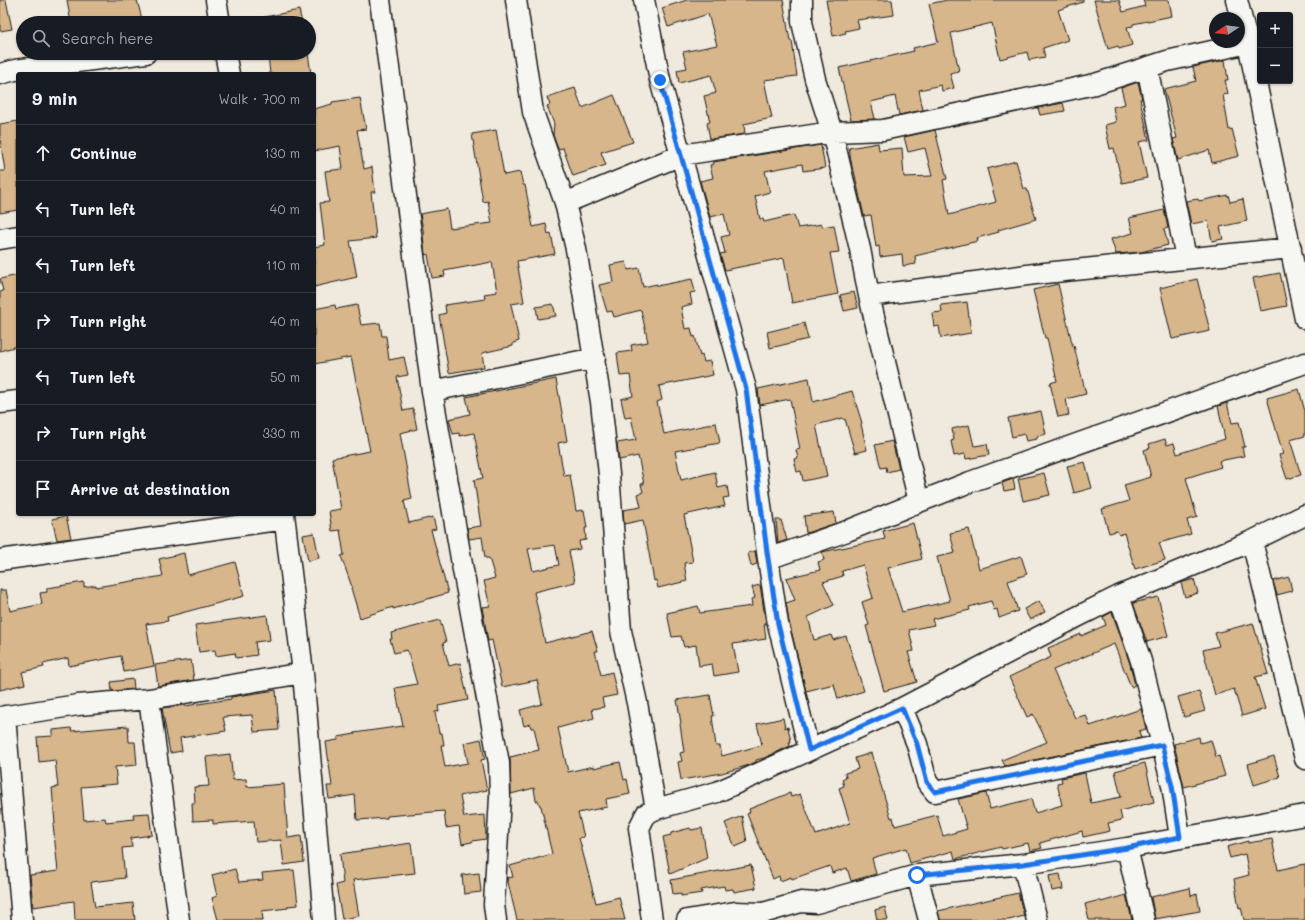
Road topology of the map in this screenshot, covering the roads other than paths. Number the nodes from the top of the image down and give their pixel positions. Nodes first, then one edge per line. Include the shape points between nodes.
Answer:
1 (216, 0) edge
2 (380, 0) edge
3 (516, 0) edge
4 (644, 0) edge
5 (802, 0) edge
6 (1237, 0) edge
7 (219, 16) edge
8 (1248, 43) junction
9 (92, 60) edge
10 (226, 60) edge
11 (1147, 68) junction
12 (229, 72) edge
13 (0, 74) edge
14 (832, 132) junction
15 (681, 155) junction
16 (565, 203) junction
17 (16, 236) edge
18 (0, 239) edge
19 (1291, 248) junction
20 (1186, 258) junction
21 (869, 296) junction
22 (1305, 319) edge
23 (595, 358) junction
24 (1305, 363) edge
25 (432, 391) junction
26 (16, 401) edge
27 (0, 403) edge
28 (919, 502) junction
29 (1305, 515) edge
30 (284, 516) edge
31 (1252, 541) junction
32 (768, 559) junction
33 (0, 560) edge
34 (1119, 596) junction
35 (303, 673) junction
36 (149, 698) junction
37 (902, 708) junction
38 (2, 716) edge
39 (1162, 745) junction
40 (809, 750) junction
41 (1305, 759) edge
42 (656, 810) junction
43 (1305, 815) edge
44 (1180, 837) junction
45 (1127, 848) junction
46 (1023, 864) junction
47 (917, 875) junction
48 (818, 911) edge
49 (763, 917) edge
50 (22, 920) edge
51 (179, 920) edge
52 (324, 920) edge
53 (496, 920) edge
54 (652, 920) edge
55 (687, 920) edge
56 (929, 920) edge
57 (1037, 920) edge
58 (1144, 920) edge

1 - 7 street
2 - 25 street
3 - 16 street via 533,112
4 - 15 street via 660,80
5 - 14 street via 802,22 813,72
6 - 8 street
8 - 11 street
8 - 19 street
9 - 13 street
10 - 12 street
11 - 14 street via 1095,84 883,130
11 - 20 street
14 - 15 street
14 - 21 street
15 - 16 street
15 - 32 street via 746,389
16 - 23 street via 576,249
17 - 18 street
19 - 20 street
19 - 22 street
20 - 21 street via 1035,274
21 - 28 street
23 - 25 street
23 - 42 street via 608,467 621,631 637,702
24 - 28 street
25 - 53 street via 499,763 500,797 494,905
26 - 27 street
28 - 32 street
29 - 31 street
30 - 33 street
30 - 35 street
31 - 34 street
31 - 41 street
32 - 40 street via 778,624
34 - 37 street
34 - 39 street via 1141,661
35 - 36 street
35 - 52 street
36 - 38 street
36 - 51 street
37 - 39 street via 917,744 927,782 935,792
37 - 40 street
38 - 50 street
39 - 44 street
40 - 42 street via 717,792
42 - 54 street via 646,814 639,828
43 - 44 street
44 - 45 street
45 - 46 street
45 - 58 street
46 - 47 street
46 - 57 street
47 - 48 street
47 - 56 street
48 - 49 street via 801,902
49 - 55 street via 735,912

